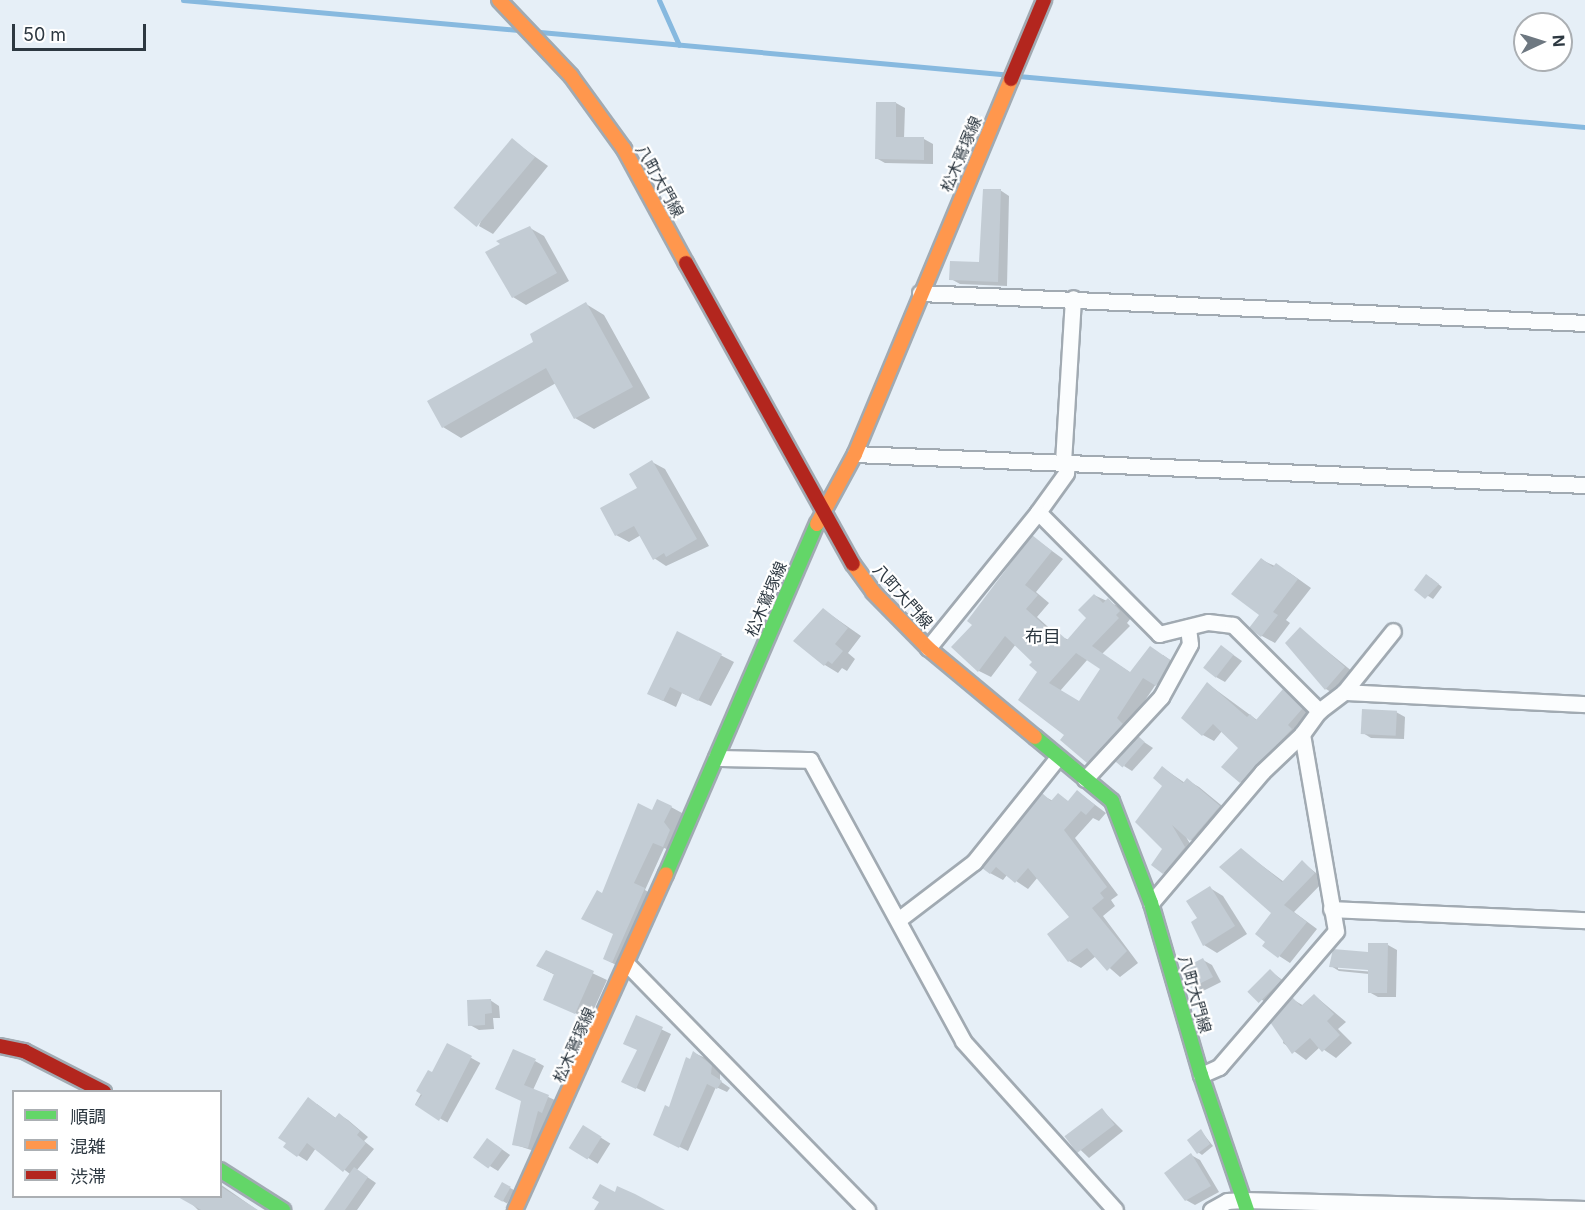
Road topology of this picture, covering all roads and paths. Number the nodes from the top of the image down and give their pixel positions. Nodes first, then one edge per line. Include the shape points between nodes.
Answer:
1 (1044, 0) edge
2 (501, 1) edge
3 (920, 293) junction
4 (1073, 298) junction
5 (1585, 323) edge
6 (855, 454) junction
7 (1065, 463) junction
8 (1585, 470) edge
9 (1585, 485) edge
10 (823, 510) junction
11 (1038, 512) junction
12 (1188, 627) junction
13 (1393, 631) dead end
14 (927, 648) junction
15 (1344, 692) junction
16 (1585, 704) edge
17 (1319, 711) junction
18 (1302, 734) junction
19 (1058, 757) junction
20 (716, 758) junction
21 (1085, 780) junction
22 (1151, 903) junction
23 (1331, 909) junction
24 (898, 920) junction
25 (1585, 920) edge
26 (627, 964) junction
27 (0, 1046) edge
28 (1201, 1075) junction
29 (100, 1090) edge
30 (222, 1171) edge
31 (1245, 1205) edge
32 (1585, 1209) edge
33 (283, 1210) edge
34 (515, 1210) edge
35 (867, 1210) edge
36 (1115, 1210) edge
37 (1211, 1210) edge

1 - 3 main road, 松木鷲塚線
2 - 10 main road, 八町大門線 via 571,76 624,149
3 - 4 street
3 - 6 main road, 松木鷲塚線
4 - 5 street
4 - 7 street
6 - 7 street
6 - 10 main road, 松木鷲塚線
7 - 9 street
7 - 11 street via 1066,472
8 - 9 street
10 - 14 main road, 八町大門線 via 873,592
10 - 20 main road, 松木鷲塚線
11 - 12 street via 1159,634
11 - 14 street
12 - 17 street via 1208,622 1233,625
12 - 21 street via 1190,644 1161,697
13 - 15 street
14 - 19 main road, 八町大門線
15 - 16 street
15 - 17 street
17 - 18 street
18 - 22 street via 1262,772
18 - 23 street
19 - 21 main road, 八町大門線
19 - 24 street via 974,862
20 - 24 street via 810,760
20 - 26 main road, 松木鷲塚線
21 - 22 main road, 八町大門線 via 1112,801
22 - 28 main road, 八町大門線
23 - 25 street
23 - 28 street via 1336,931 1219,1067
24 - 36 street via 963,1041
26 - 34 main road, 松木鷲塚線
26 - 35 street
27 - 29 main road via 24,1051
28 - 31 main road, 八町大門線
30 - 33 main road
31 - 32 street
31 - 37 street via 1227,1202

